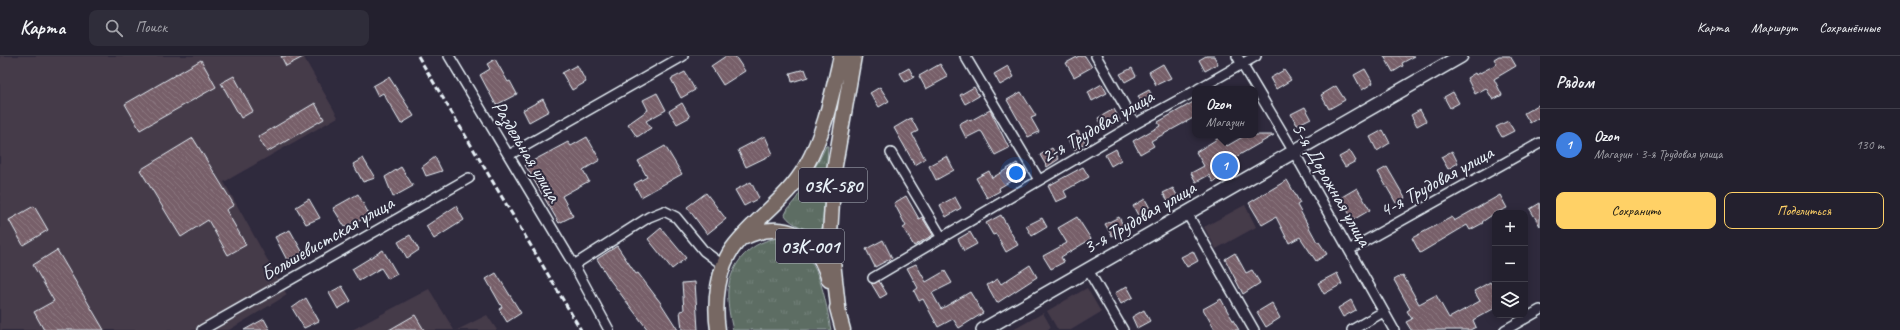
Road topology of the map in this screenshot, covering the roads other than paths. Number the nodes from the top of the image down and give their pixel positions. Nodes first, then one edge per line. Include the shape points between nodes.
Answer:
1 (449, 56) edge
2 (683, 56) edge
3 (841, 56) edge
4 (854, 56) edge
5 (965, 56) edge
6 (1096, 56) edge
7 (1237, 56) edge
8 (1256, 56) edge
9 (1461, 56) edge
10 (1242, 65) junction
11 (1204, 86) edge
12 (1255, 86) edge
13 (1192, 92) edge
14 (1258, 92) edge
15 (1135, 124) junction
16 (1540, 143) edge
17 (1294, 152) junction
18 (891, 153) dead end
19 (509, 155) junction
20 (469, 178) dead end
21 (1039, 180) junction
22 (1187, 213) junction
23 (942, 238) junction
24 (740, 240) junction
25 (1349, 250) junction
26 (574, 265) junction
27 (724, 266) junction
28 (1088, 270) junction
29 (873, 278) dead end
30 (1540, 310) edge
31 (1384, 312) junction
32 (839, 316) junction
33 (991, 328) edge
34 (202, 330) edge
35 (609, 330) edge
36 (718, 330) edge
37 (843, 330) edge
38 (1123, 330) edge
39 (1254, 330) edge
40 (1352, 330) edge
41 (1394, 330) edge
42 (1505, 330) edge

1 - 19 street, Раздельная улица
2 - 19 street
3 - 24 main road, 03К-580 via 822,132 806,167 790,189
4 - 32 main road, 03К-580 via 834,171 830,234
5 - 21 street
6 - 15 street
7 - 10 street, 5-я Дорожная улица
8 - 10 street
9 - 17 street, 3-я Трудовая улица
10 - 11 street
10 - 12 street, 5-я Дорожная улица
13 - 15 street, 2-я Трудовая улица
14 - 17 street, 5-я Дорожная улица
15 - 21 street, 2-я Трудовая улица
16 - 25 street, 4-я Трудовая улица
17 - 22 street, 3-я Трудовая улица
17 - 25 street, 5-я Дорожная улица
18 - 23 street
19 - 26 street, Раздельная улица
20 - 34 street, Большевистская улица
21 - 23 street, 2-я Трудовая улица
22 - 28 street, 3-я Трудовая улица
22 - 39 street
23 - 29 street, 2-я Трудовая улица
24 - 27 main road, 03К-001 via 729,253
24 - 32 main road, 03К-001 via 761,231 779,229 791,232 804,240 823,262
25 - 31 street, 5-я Дорожная улица
26 - 27 street via 649,217 664,211 676,217 704,251
26 - 35 street, Раздельная улица
27 - 36 main road, 03К-001 via 716,304
28 - 33 street, 3-я Трудовая улица
28 - 38 street
30 - 42 street
31 - 40 street
31 - 41 street, 5-я Дорожная улица
32 - 37 main road, 03К-001

